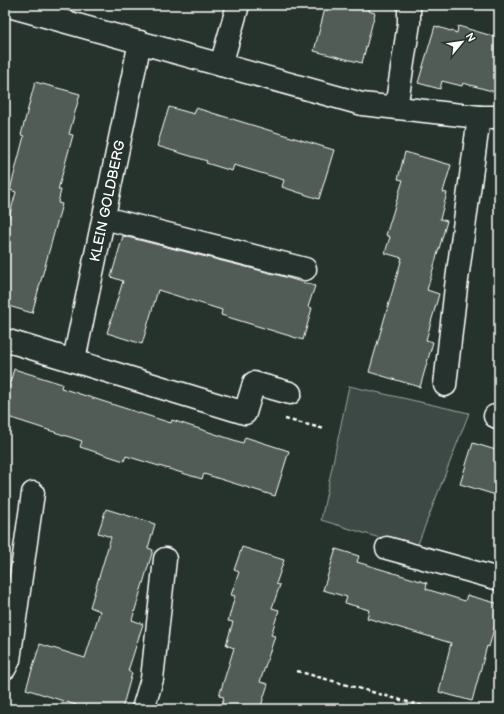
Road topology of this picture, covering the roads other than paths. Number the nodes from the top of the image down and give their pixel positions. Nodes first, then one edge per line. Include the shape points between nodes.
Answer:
1 (5, 5) edge
2 (238, 5) edge
3 (409, 5) edge
4 (28, 8) edge
5 (140, 42) junction
6 (221, 65) junction
7 (396, 108) junction
8 (489, 117) edge
9 (104, 218) junction
10 (305, 269) dead end
11 (5, 340) edge
12 (74, 360) junction
13 (445, 385) dead end
14 (290, 393) dead end
15 (33, 493) dead end
16 (387, 548) dead end
17 (166, 558) dead end
18 (499, 579) edge
19 (5, 668) edge
20 (143, 709) edge

1 - 4 street
2 - 6 street
3 - 7 street via 409,23
4 - 5 street
5 - 6 street
5 - 9 street, KLEIN GOLDBERG
6 - 7 street via 362,104
7 - 8 street
8 - 13 street via 456,287
9 - 10 street
9 - 12 street, KLEIN GOLDBERG
11 - 12 street
12 - 14 street via 245,413 254,383
15 - 19 street via 9,660
16 - 18 street
17 - 20 street via 152,679

